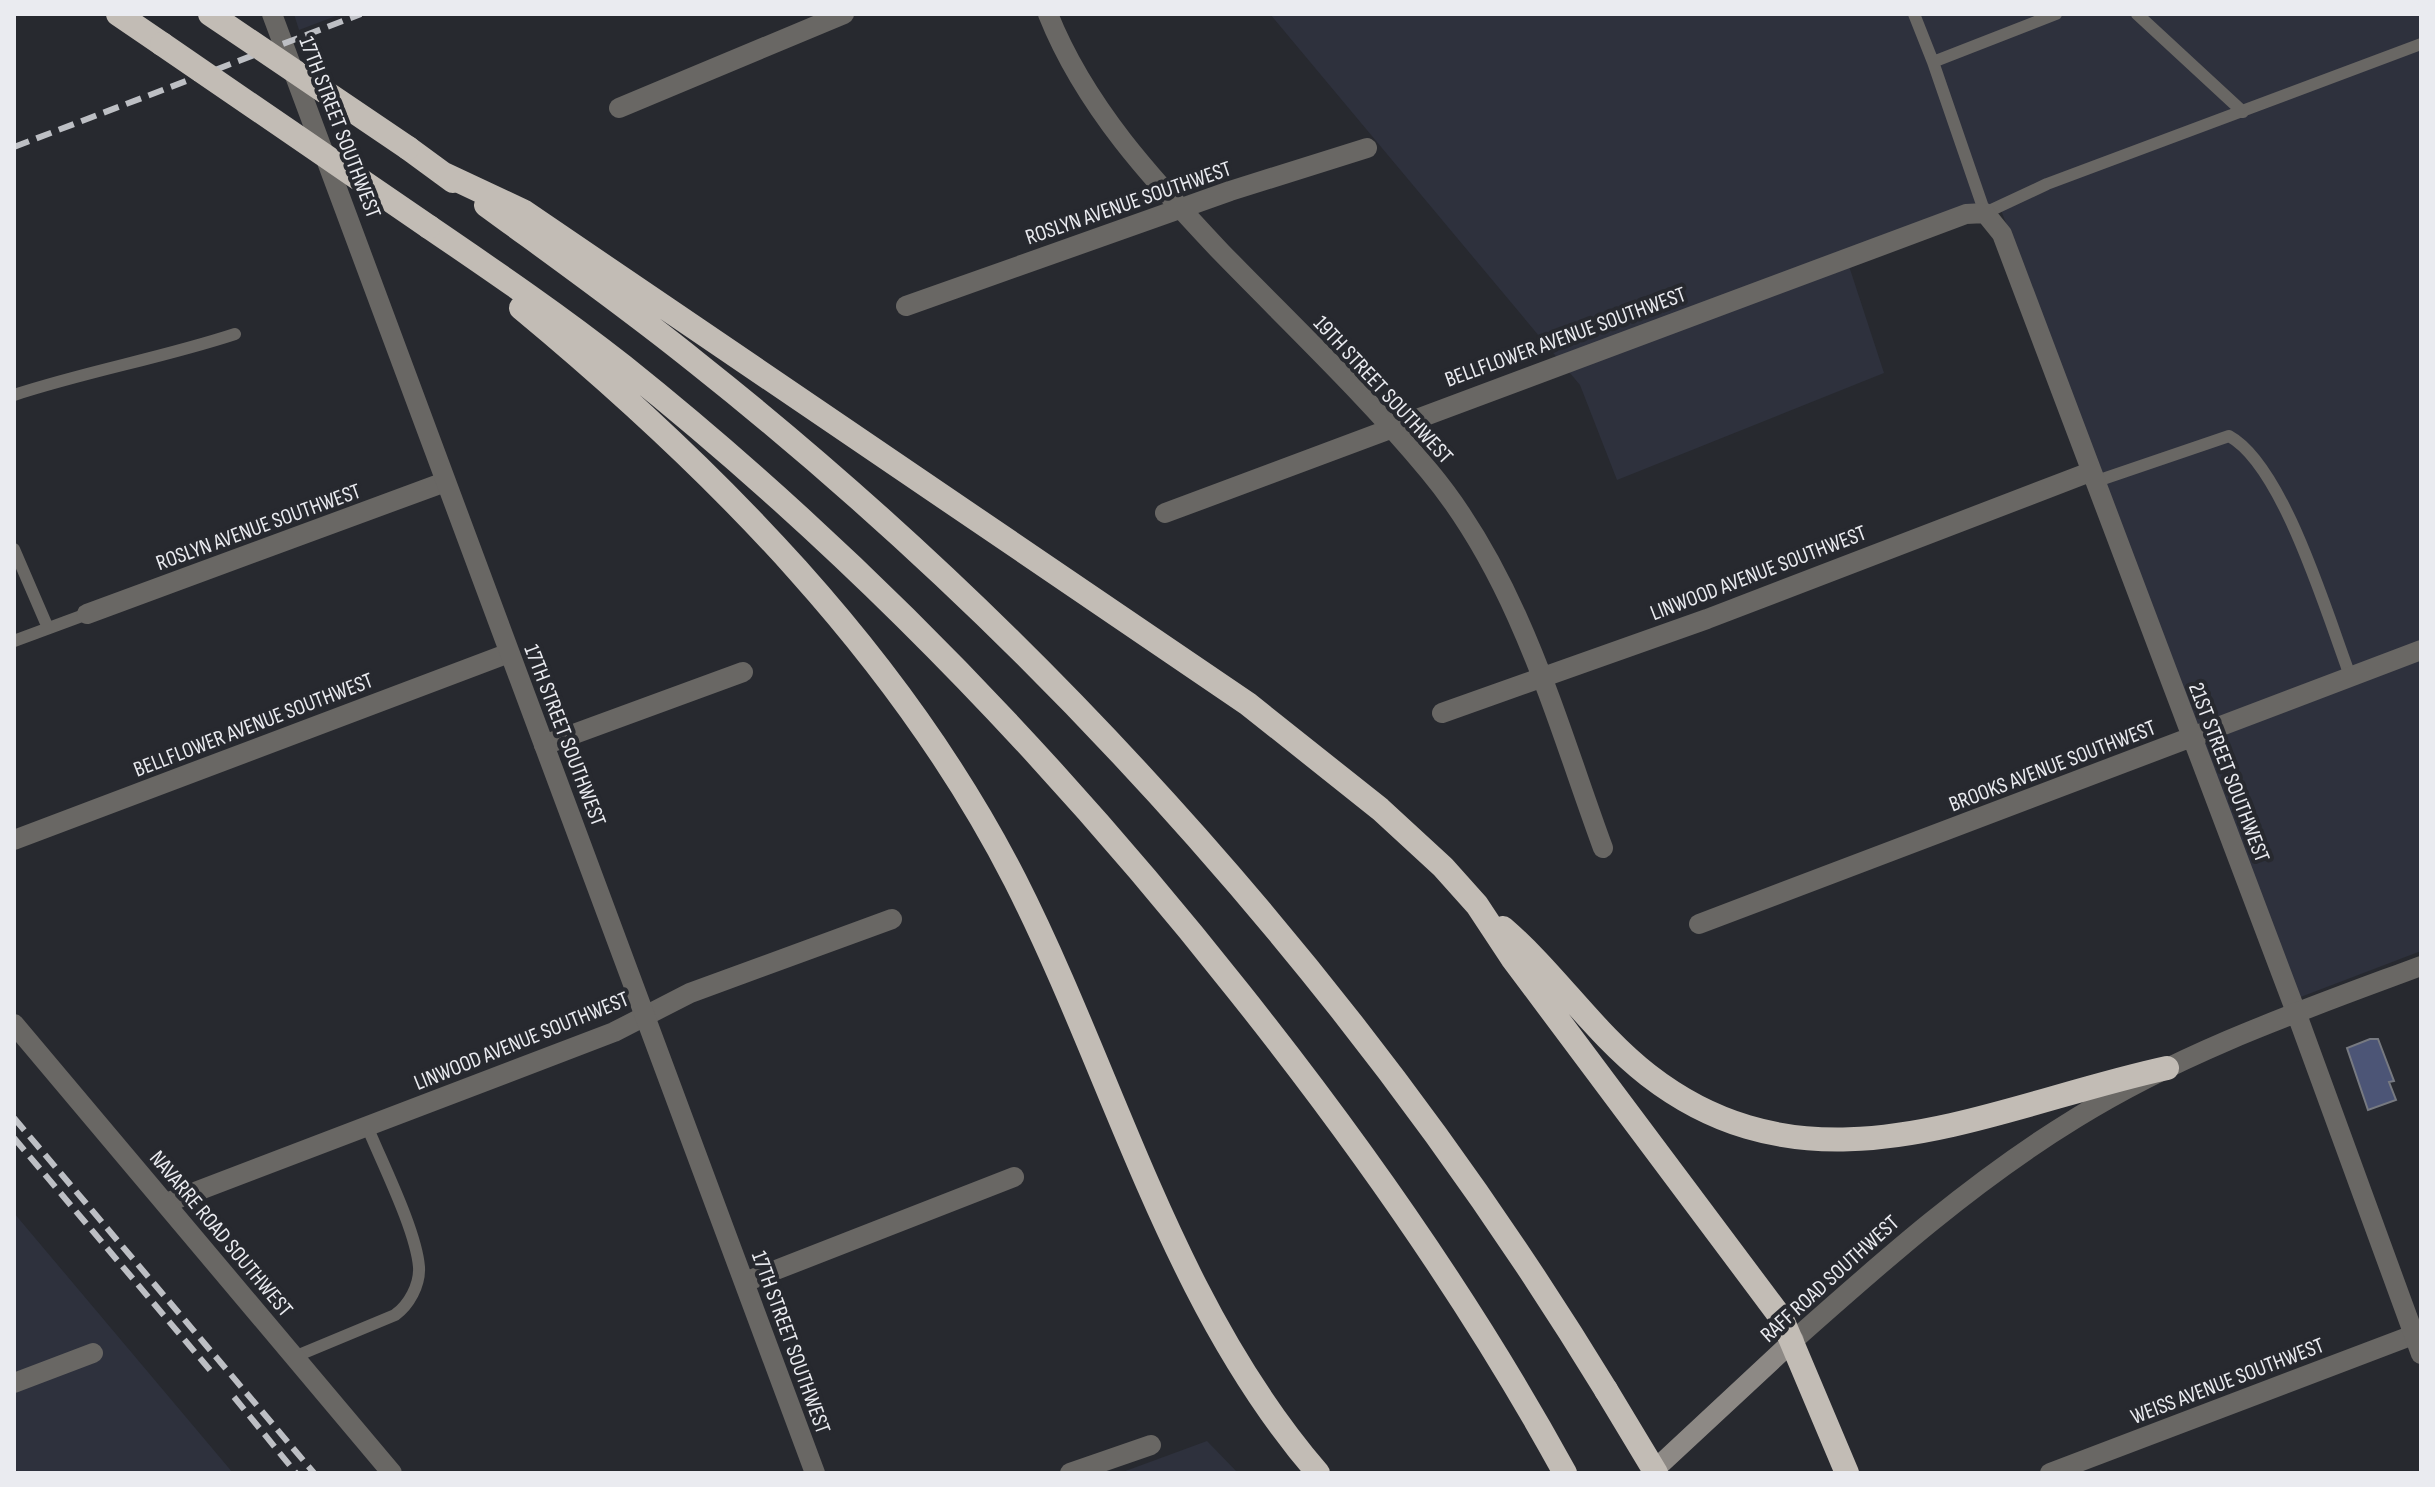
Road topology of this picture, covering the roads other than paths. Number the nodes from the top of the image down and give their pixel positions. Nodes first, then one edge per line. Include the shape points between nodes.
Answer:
1 (118, 14) edge
2 (210, 14) edge
3 (272, 14) edge
4 (844, 14) edge
5 (1048, 14) edge
6 (1914, 14) edge
7 (2056, 14) edge
8 (2137, 14) edge
9 (2421, 44) edge
10 (1933, 62) junction
11 (619, 108) dead end
12 (2243, 112) junction
13 (1367, 148) dead end
14 (442, 173) junction
15 (1181, 209) junction
16 (1985, 213) junction
17 (429, 227) junction
18 (906, 306) dead end
19 (235, 334) dead end
20 (14, 395) edge
21 (1390, 427) junction
22 (2092, 477) junction
23 (445, 482) junction
24 (1165, 513) dead end
25 (14, 549) edge
26 (87, 614) joint
27 (48, 628) junction
28 (14, 641) edge
29 (2421, 650) edge
30 (509, 653) junction
31 (743, 672) dead end
32 (2351, 678) junction
33 (1541, 679) junction
34 (1442, 713) dead end
35 (2192, 738) junction
36 (544, 745) junction
37 (14, 840) edge
38 (1603, 848) dead end
39 (1477, 905) junction
40 (892, 919) dead end
41 (1699, 924) dead end
42 (2421, 966) edge
43 (2296, 1012) junction
44 (645, 1016) junction
45 (14, 1024) edge
46 (2167, 1068) junction
47 (367, 1126) junction
48 (1014, 1177) dead end
49 (166, 1203) junction
50 (745, 1282) junction
51 (1794, 1340) junction
52 (2419, 1340) edge
53 (93, 1353) dead end
54 (294, 1357) junction
55 (14, 1383) edge
56 (1151, 1445) dead end
57 (1074, 1472) edge
58 (392, 1473) edge
59 (815, 1473) edge
60 (1318, 1473) edge
61 (1565, 1473) edge
62 (1654, 1473) edge
63 (1847, 1473) edge
64 (2050, 1473) edge

1 - 17 highway, bridge
2 - 14 highway, bridge
3 - 23 street, 17TH STREET SOUTHWEST
4 - 11 street
5 - 15 street, 19TH STREET SOUTHWEST via 1089,97
6 - 10 lane
7 - 10 lane
8 - 12 lane
9 - 12 lane
10 - 16 lane
12 - 16 lane via 2047,184
13 - 15 street, ROSLYN AVENUE SOUTHWEST
14 - 39 highway via 523,211 1248,704 1380,809
14 - 62 highway, bridge via 697,363 848,490 982,615 1147,783 1318,982 1418,1111 1554,1305
15 - 18 street, ROSLYN AVENUE SOUTHWEST
15 - 21 street, 19TH STREET SOUTHWEST
16 - 21 street, BELLFLOWER AVENUE SOUTHWEST via 1966,214 1836,260
16 - 22 street, 21ST STREET SOUTHWEST via 2002,234
17 - 60 highway via 619,393 760,531 883,673 942,752 1017,885 1202,1295 1252,1385
17 - 61 highway via 623,366 755,476 1016,731 1192,932 1337,1119 1448,1280
19 - 20 lane
21 - 24 street, BELLFLOWER AVENUE SOUTHWEST
21 - 33 street, 19TH STREET SOUTHWEST via 1478,540 1516,614
22 - 32 lane via 2229,436 2245,444 2286,510
22 - 33 street, LINWOOD AVENUE SOUTHWEST
22 - 35 street, 21ST STREET SOUTHWEST
23 - 26 street, ROSLYN AVENUE SOUTHWEST
23 - 30 street, 17TH STREET SOUTHWEST
25 - 27 lane
26 - 27 lane
27 - 28 lane
29 - 32 street, BROOKS AVENUE SOUTHWEST
30 - 36 street, 17TH STREET SOUTHWEST
30 - 37 street, BELLFLOWER AVENUE SOUTHWEST
31 - 36 street
32 - 35 street, BROOKS AVENUE SOUTHWEST
33 - 34 street, LINWOOD AVENUE SOUTHWEST
33 - 38 street, 19TH STREET SOUTHWEST
35 - 41 street, BROOKS AVENUE SOUTHWEST
35 - 43 street, 21ST STREET SOUTHWEST
36 - 44 street, 17TH STREET SOUTHWEST
39 - 46 highway via 1520,942 1650,1077 1700,1108 1760,1130 1835,1142 1880,1139
39 - 51 highway
40 - 44 street, LINWOOD AVENUE SOUTHWEST via 690,993
42 - 43 street, RAFF ROAD SOUTHWEST
43 - 46 street, RAFF ROAD SOUTHWEST
43 - 52 street, 21ST STREET SOUTHWEST
44 - 47 street, LINWOOD AVENUE SOUTHWEST
44 - 50 street, 17TH STREET SOUTHWEST
45 - 49 street, NAVARRE ROAD SOUTHWEST
46 - 51 street, RAFF ROAD SOUTHWEST via 2050,1134 1946,1207
47 - 49 street, LINWOOD AVENUE SOUTHWEST
47 - 54 lane via 411,1237 419,1266 417,1281 405,1308 395,1315
48 - 50 street
49 - 54 street, NAVARRE ROAD SOUTHWEST
50 - 59 street, 17TH STREET SOUTHWEST
51 - 62 main road, RAFF ROAD SOUTHWEST
51 - 63 highway
52 - 64 street, WEISS AVENUE SOUTHWEST
53 - 55 street
54 - 58 street, NAVARRE ROAD SOUTHWEST
56 - 57 street

